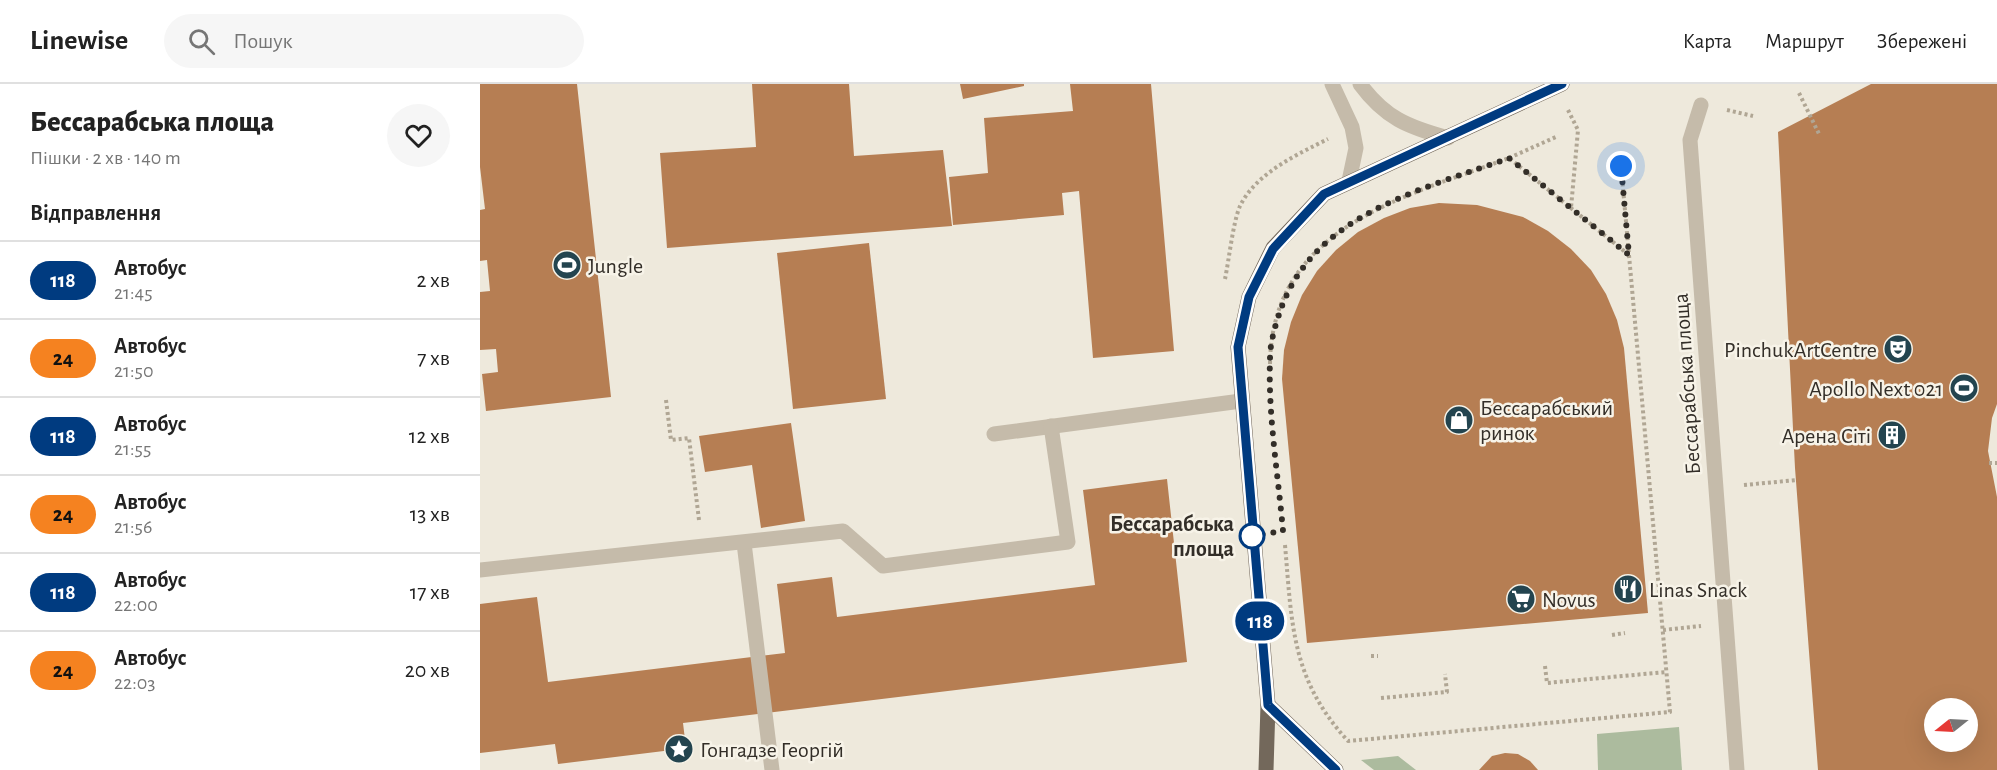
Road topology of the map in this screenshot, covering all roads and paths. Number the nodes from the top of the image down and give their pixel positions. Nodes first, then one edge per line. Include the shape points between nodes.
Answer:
1 (1332, 84) edge
2 (1360, 84) edge
3 (1559, 85) edge
4 (1799, 93) dead end
5 (1701, 105) dead end
6 (1558, 135) dead end
7 (1820, 136) dead end
8 (1448, 138) junction
9 (1509, 158) junction
10 (1621, 166) dead end
11 (1349, 181) junction
12 (1571, 208) junction
13 (1629, 255) junction
14 (1270, 377) dead end
15 (666, 400) dead end
16 (1241, 401) junction
17 (1051, 426) junction
18 (994, 434) dead end
19 (1997, 463) edge
20 (1989, 464) dead end
21 (1797, 480) dead end
22 (1716, 488) junction
23 (744, 543) junction
24 (1285, 543) dead end
25 (701, 548) junction
26 (480, 570) edge
27 (1725, 624) junction
28 (1663, 630) junction
29 (1625, 633) dead end
30 (1612, 635) dead end
31 (1371, 656) dead end
32 (1378, 656) dead end
33 (1545, 666) dead end
34 (1666, 672) junction
35 (1445, 674) dead end
36 (1381, 698) dead end
37 (1268, 705) junction
38 (772, 770) edge
39 (1266, 770) edge
40 (1336, 770) edge
41 (1737, 770) edge

1 - 11 street via 1352,127 1356,148
2 - 8 street via 1383,111 1403,124
3 - 8 main road
3 - 12 path via 1578,130
4 - 7 path
5 - 22 street, Бессарабська площа via 1690,140
6 - 9 path
8 - 11 main road
9 - 12 path
9 - 14 path via 1373,210 1322,245 1301,269 1286,296 1275,325
10 - 13 path
11 - 16 main road via 1324,194 1273,249 1249,297 1238,347
12 - 13 path
13 - 28 path
15 - 25 path via 670,441 689,438
16 - 17 street
16 - 37 main road
17 - 18 street
17 - 23 street via 1068,542 883,566 843,531
19 - 20 path
21 - 22 path
22 - 27 street, Бессарабська площа
23 - 25 street
23 - 38 street
24 - 34 path via 1292,626 1300,663 1321,706 1348,741 1670,712
25 - 26 street
27 - 28 path
27 - 41 street, Бессарабська площа
28 - 34 path
29 - 30 path
31 - 32 path
33 - 34 path via 1547,683
35 - 36 path via 1447,692
37 - 39 main road
37 - 40 main road

